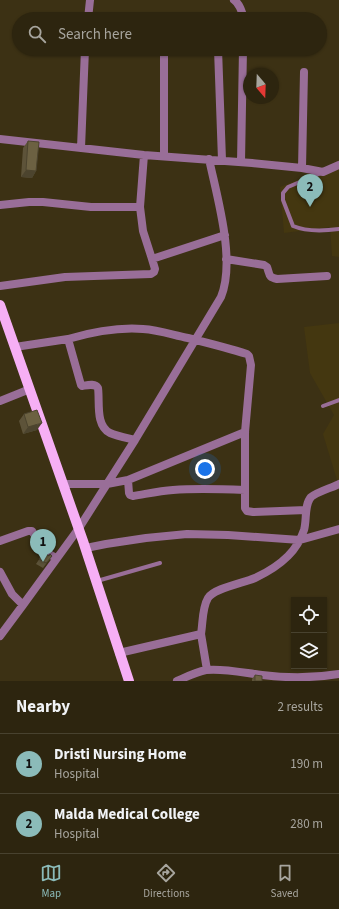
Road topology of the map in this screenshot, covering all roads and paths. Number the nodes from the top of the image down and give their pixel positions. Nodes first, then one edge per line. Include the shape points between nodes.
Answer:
1 (90, 0) edge
2 (234, 0) edge
3 (89, 12) edge
4 (242, 12) edge
5 (85, 56) edge
6 (164, 56) edge
7 (218, 56) edge
8 (243, 56) edge
9 (304, 72) dead end
10 (0, 139) edge
11 (81, 148) junction
12 (144, 155) junction
13 (164, 156) junction
14 (209, 159) junction
15 (222, 160) junction
16 (241, 162) junction
17 (339, 165) edge
18 (302, 168) junction
19 (323, 172) junction
20 (0, 205) edge
21 (140, 207) junction
22 (339, 229) edge
23 (225, 234) junction
24 (152, 259) junction
25 (226, 259) junction
26 (327, 276) dead end
27 (0, 286) edge
28 (0, 305) edge
29 (4, 325) edge
30 (68, 339) junction
31 (194, 340) junction
32 (15, 347) junction
33 (30, 389) junction
34 (339, 400) edge
35 (0, 401) edge
36 (323, 406) dead end
37 (245, 432) junction
38 (135, 440) junction
39 (128, 480) junction
40 (63, 484) junction
41 (107, 484) junction
42 (339, 484) edge
43 (245, 490) junction
44 (306, 510) junction
45 (78, 528) junction
46 (339, 530) edge
47 (300, 540) junction
48 (0, 541) edge
49 (86, 548) junction
50 (56, 558) junction
51 (160, 563) dead end
52 (0, 572) edge
53 (97, 581) junction
54 (23, 605) junction
55 (201, 634) junction
56 (0, 636) edge
57 (119, 653) junction
58 (207, 670) junction
59 (339, 674) edge
60 (281, 679) edge
61 (129, 681) edge
62 (177, 681) edge

1 - 3 street
2 - 4 street
5 - 11 street
6 - 13 street
7 - 15 street
8 - 16 street
9 - 18 street
10 - 11 street
11 - 12 street
12 - 13 street
12 - 21 street
13 - 14 street
14 - 15 street
14 - 23 street
15 - 16 street
16 - 18 street
17 - 19 street
18 - 19 street
19 - 22 lane via 288,187 283,193 283,200 293,226 305,230
20 - 21 street via 43,202 91,207
21 - 24 street via 143,231
23 - 24 street
23 - 25 street
24 - 27 street via 155,269 151,274 65,277
25 - 26 street via 264,265 271,277
25 - 31 street via 226,283 221,297
28 - 29 main road
29 - 32 main road
30 - 31 street via 105,331 143,329
30 - 32 street
30 - 38 street via 81,385 95,385 98,388 100,418 105,430
31 - 37 street via 250,356
31 - 38 street
32 - 33 main road
33 - 35 street
33 - 40 main road
34 - 36 lane
37 - 39 street
37 - 43 street
38 - 41 street
39 - 41 street
39 - 43 street via 129,493 133,496 172,490
40 - 41 street
40 - 45 main road
41 - 45 street
42 - 44 street via 316,494 311,498
43 - 44 street via 245,508 249,512
44 - 47 street
45 - 49 main road
45 - 50 street
46 - 47 street
47 - 49 street via 187,534
47 - 55 street via 275,568 220,589 209,596
48 - 50 street via 32,531 43,548
49 - 53 main road
50 - 54 street
51 - 53 lane
52 - 54 street via 12,594
53 - 57 main road
54 - 56 street
55 - 57 street
55 - 58 street
57 - 61 main road
58 - 60 street via 226,670
58 - 62 street
59 - 60 street

